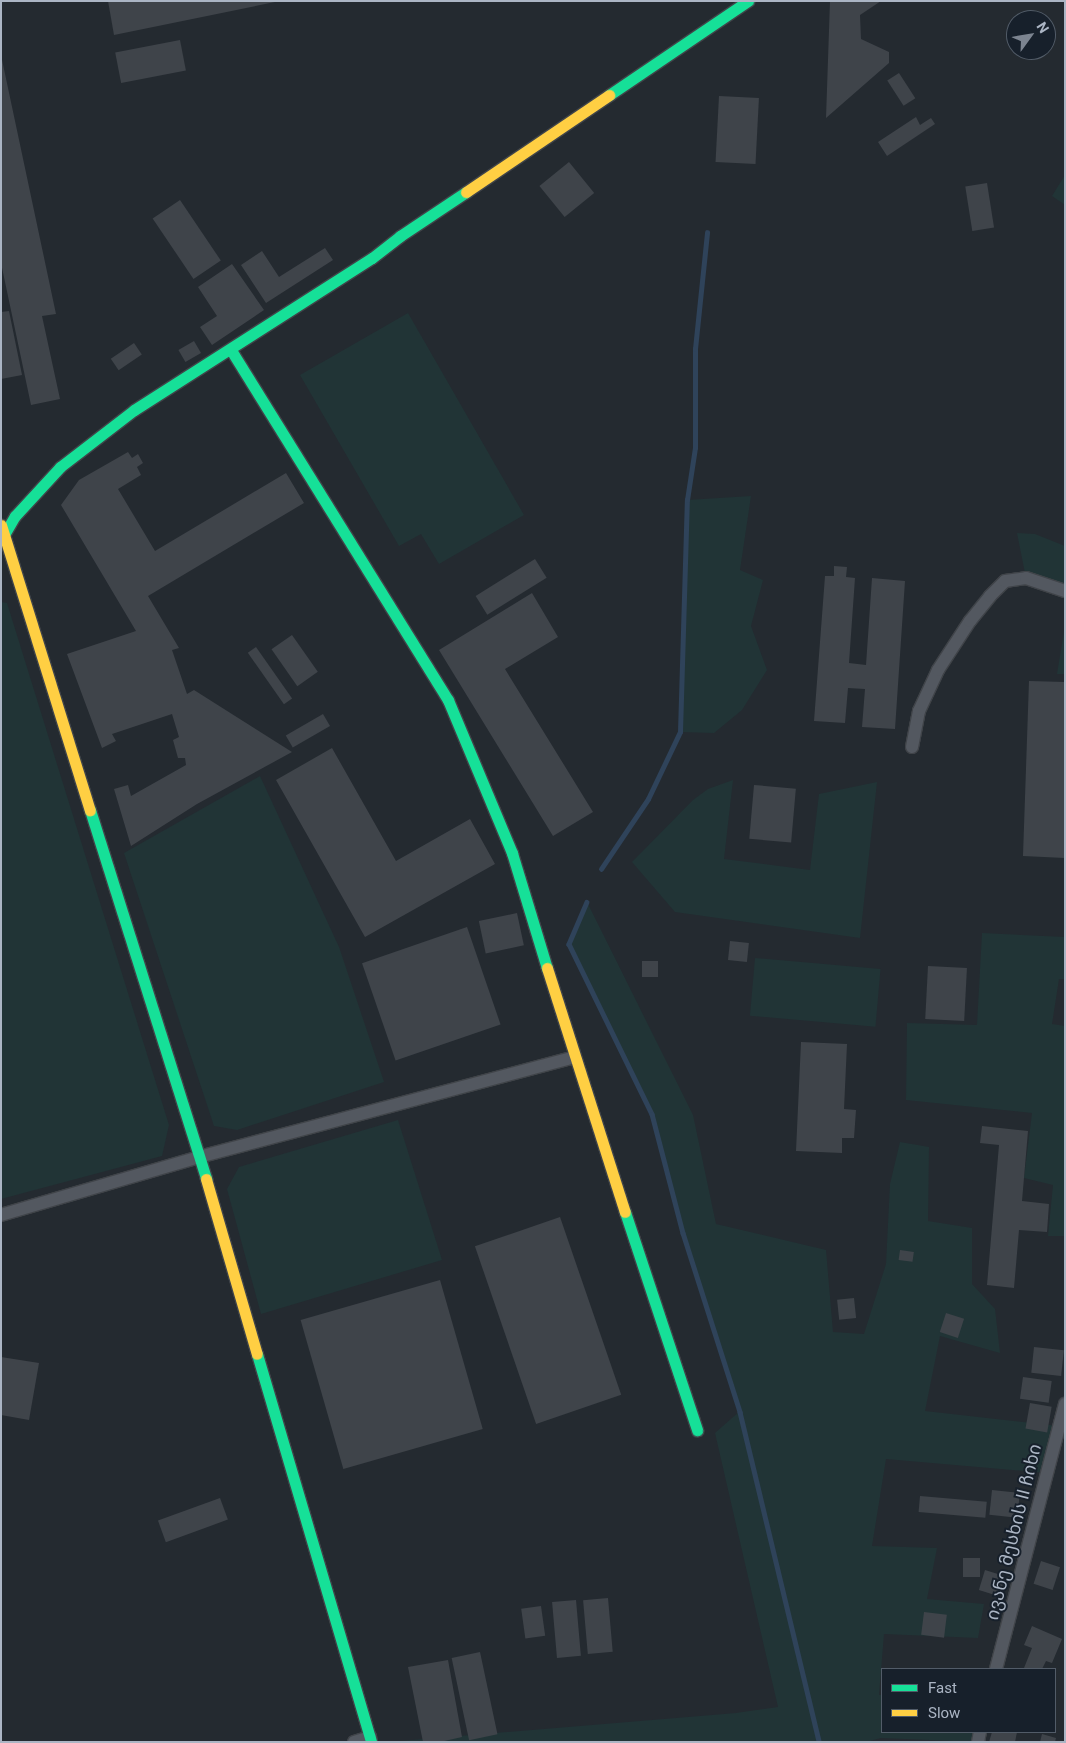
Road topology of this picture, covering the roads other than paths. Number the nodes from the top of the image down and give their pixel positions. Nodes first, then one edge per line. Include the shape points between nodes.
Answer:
1 (748, 1) edge
2 (231, 350) junction
3 (2, 533) edge
4 (1065, 591) edge
5 (912, 747) dead end
6 (574, 1057) junction
7 (199, 1157) junction
8 (1, 1215) edge
9 (1065, 1404) edge
10 (697, 1430) dead end
11 (996, 1668) edge
12 (370, 1739) edge
13 (354, 1742) edge

1 - 2 street via 372,258
2 - 3 street via 134,410 60,467
2 - 6 street via 448,700 512,853
3 - 7 street
4 - 5 street via 1026,578 1005,581 990,596 970,620 938,670 919,711
6 - 7 street
6 - 10 street
7 - 8 street
7 - 12 street
9 - 11 street, ივანე მესხის II ჩიხი
12 - 13 street

